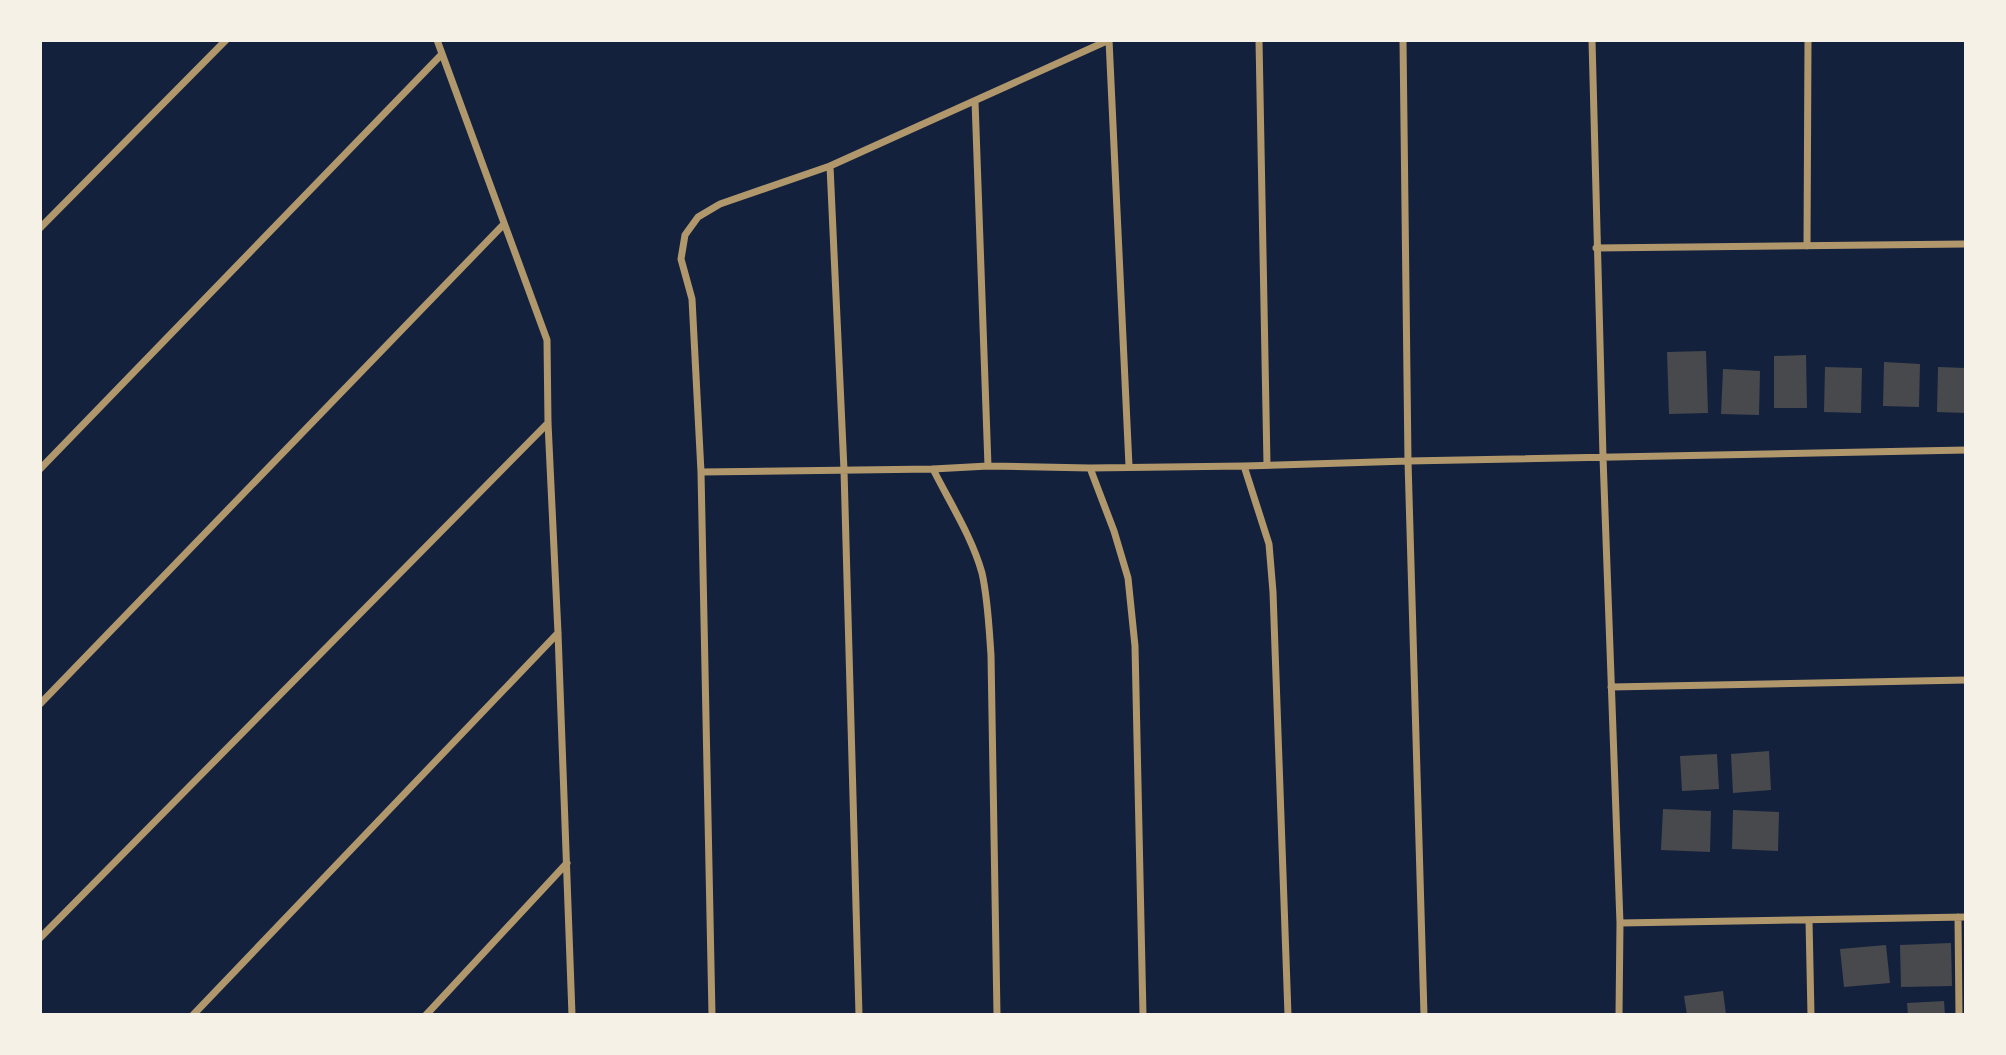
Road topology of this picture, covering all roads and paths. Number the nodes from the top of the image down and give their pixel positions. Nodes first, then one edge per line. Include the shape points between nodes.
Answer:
1 (226, 40) edge
2 (437, 40) edge
3 (1259, 40) edge
4 (1403, 40) edge
5 (1592, 40) edge
6 (1808, 40) edge
7 (442, 54) junction
8 (975, 101) junction
9 (830, 166) junction
10 (504, 224) junction
11 (40, 229) edge
12 (1966, 244) edge
13 (1807, 246) junction
14 (1596, 248) junction
15 (548, 423) junction
16 (1966, 450) edge
17 (1603, 457) junction
18 (1408, 461) junction
19 (1267, 465) junction
20 (988, 466) junction
21 (1129, 466) junction
22 (1244, 466) junction
23 (1090, 468) junction
24 (40, 469) edge
25 (933, 469) junction
26 (844, 470) junction
27 (701, 472) junction
28 (558, 633) junction
29 (1966, 680) edge
30 (1611, 687) junction
31 (40, 704) edge
32 (567, 863) junction
33 (1962, 917) edge
34 (1809, 920) junction
35 (1620, 923) junction
36 (40, 938) edge
37 (193, 1015) edge
38 (426, 1015) edge
39 (572, 1015) edge
40 (712, 1015) edge
41 (859, 1015) edge
42 (997, 1015) edge
43 (1143, 1015) edge
44 (1288, 1015) edge
45 (1424, 1015) edge
46 (1619, 1015) edge
47 (1811, 1015) edge
48 (1959, 1015) edge

1 - 11 street
2 - 7 street
3 - 19 street
4 - 18 street
5 - 14 street
6 - 13 street
7 - 10 street
7 - 24 street
8 - 9 street
8 - 20 street
8 - 21 street via 1109,40
9 - 26 street
9 - 27 street via 720,204 698,217 685,235 681,259 692,299
10 - 15 street via 547,340
10 - 31 street
12 - 13 street
13 - 14 street
14 - 17 street
15 - 28 street
15 - 36 street
16 - 17 street
17 - 18 street
17 - 30 street
18 - 19 street
18 - 45 street
19 - 22 street
20 - 23 street
20 - 25 street
21 - 22 street
21 - 23 street
22 - 44 street via 1269,544 1273,592
23 - 43 street via 1128,578 1135,646
25 - 26 street
25 - 42 street via 969,539 988,609
26 - 27 street
26 - 41 street
27 - 40 street
28 - 32 street
28 - 37 street
29 - 30 street
30 - 35 street
32 - 38 street
32 - 39 street
33 - 34 street
33 - 48 street
34 - 35 street
34 - 47 street
35 - 46 street

